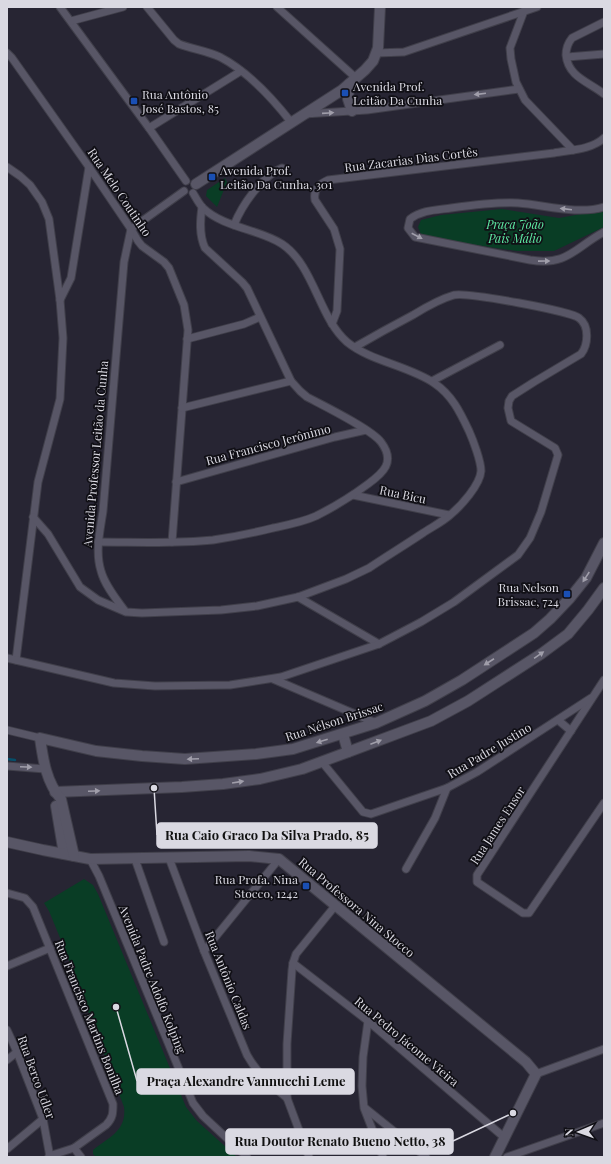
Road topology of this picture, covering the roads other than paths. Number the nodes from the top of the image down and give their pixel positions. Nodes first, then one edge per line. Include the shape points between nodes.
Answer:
1 (60, 7) edge
2 (123, 7) edge
3 (147, 7) edge
4 (277, 7) edge
5 (380, 7) edge
6 (537, 7) edge
7 (524, 11) junction
8 (71, 21) junction
9 (604, 22) edge
10 (7, 53) edge
11 (377, 53) junction
12 (604, 54) edge
13 (567, 57) junction
14 (241, 70) junction
15 (353, 81) junction
16 (519, 89) junction
17 (604, 94) edge
18 (352, 111) junction
19 (304, 114) junction
20 (291, 122) junction
21 (150, 128) junction
22 (604, 138) edge
23 (573, 150) junction
24 (89, 166) junction
25 (7, 167) edge
26 (282, 168) dead end
27 (192, 186) junction
28 (604, 207) edge
29 (202, 208) junction
30 (234, 225) junction
31 (132, 229) junction
32 (604, 232) edge
33 (60, 300) junction
34 (260, 317) junction
35 (332, 324) junction
36 (187, 339) junction
37 (500, 345) dead end
38 (355, 347) junction
39 (291, 381) junction
40 (432, 381) junction
41 (182, 408) junction
42 (366, 430) junction
43 (176, 482) junction
44 (353, 495) junction
45 (450, 515) junction
46 (33, 517) junction
47 (98, 542) junction
48 (172, 542) junction
49 (603, 547) edge
50 (604, 588) edge
51 (298, 597) junction
52 (126, 612) junction
53 (379, 644) junction
54 (7, 658) edge
55 (16, 660) junction
56 (273, 679) junction
57 (604, 680) edge
58 (593, 697) junction
59 (558, 720) junction
60 (376, 723) junction
61 (7, 730) edge
62 (570, 731) junction
63 (343, 734) junction
64 (40, 738) junction
65 (348, 752) junction
66 (322, 762) junction
67 (7, 766) edge
68 (45, 769) junction
69 (447, 788) junction
70 (55, 792) junction
71 (604, 803) edge
72 (7, 842) edge
73 (69, 855) junction
74 (135, 858) junction
75 (169, 858) junction
76 (90, 859) junction
77 (279, 859) junction
78 (406, 869) dead end
79 (7, 893) edge
80 (335, 906) junction
81 (164, 942) dead end
82 (50, 948) junction
83 (204, 951) junction
84 (293, 963) junction
85 (7, 966) edge
86 (368, 1021) junction
87 (7, 1030) edge
88 (604, 1049) edge
89 (17, 1052) junction
90 (7, 1060) edge
91 (536, 1074) junction
92 (287, 1098) junction
93 (364, 1108) junction
94 (43, 1119) junction
95 (604, 1123) edge
96 (505, 1138) junction
97 (74, 1148) junction
98 (7, 1149) edge
99 (49, 1156) edge
100 (81, 1157) edge
101 (247, 1157) edge
102 (310, 1157) edge
103 (383, 1157) edge
104 (426, 1157) edge
105 (496, 1157) edge
106 (507, 1157) edge

1 - 8 street
2 - 8 street
3 - 14 street via 179,44 220,57
4 - 15 street
5 - 11 street
6 - 7 street
7 - 11 street via 404,52
7 - 16 street via 510,48
8 - 21 street
9 - 13 street via 572,38
10 - 24 street, Rua Melo Coutinho
11 - 15 street via 370,65
12 - 13 street
13 - 17 street via 569,67 575,74
14 - 20 street
14 - 21 street
15 - 18 street via 348,99
15 - 19 street
16 -> 18 street
16 - 23 street via 525,100
19 -> 18 street
19 - 20 street
20 - 27 street
21 - 27 street
22 - 23 street, Rua Zacarias Dias Cortês via 596,144
23 - 35 street, Rua Zacarias Dias Cortês via 328,180 321,184 316,189 315,200 334,229 340,249 337,311
24 - 31 street, Rua Melo Coutinho
24 - 33 street via 71,278
25 - 33 street via 30,185 46,212 50,224
26 - 30 street via 254,191 239,212
27 - 29 street
27 - 31 street via 188,194 184,191
28 -> 32 street via 582,210 520,203 480,204 424,211 410,219 408,225 408,230 415,237 539,262 569,256
29 - 30 street
29 - 34 street via 200,231 205,248 247,288
30 - 35 street via 274,240 291,251 316,291
31 - 36 street, Rua Melo Coutinho via 142,246 169,268 184,305
31 - 47 street, Avenida Professor Leitão da Cunha via 124,262
33 - 46 street via 63,338 60,399 42,465
34 - 36 street via 244,324
34 - 39 street
35 - 38 street via 342,337
36 - 41 street, Rua Melo Coutinho
37 - 40 street
38 - 40 street
38 - 53 street via 438,301 460,294 575,315 582,321 587,335 586,346 581,354 512,396 509,401 511,421 555,448 558,455 542,512 525,546 518,555 454,602
39 - 41 street
39 - 42 street via 306,397
40 - 45 street via 441,387 456,405 470,434 480,465 478,481 464,502
41 - 43 street, Rua Melo Coutinho
42 - 43 street, Rua Francisco Jerônimo
42 - 44 street via 382,443 388,460 387,466 379,476
43 - 48 street, Rua Melo Coutinho
44 - 45 street, Rua Bicu
44 - 48 street via 316,516 284,526 214,540
45 - 51 street via 370,568
46 - 52 street via 48,534 80,587 98,600
46 - 55 street
47 - 48 street
47 - 52 street, Avenida Professor Leitão da Cunha via 101,573
49 -> 60 street, Rua Nélson Brissac via 586,578 570,598 534,633 462,680 425,701
65 -> 50 street via 431,720 468,701 568,634
51 - 52 street via 257,606 221,610 142,614
51 - 53 street
53 - 56 street
54 - 55 street
55 - 56 street via 114,683 142,686 230,685
56 - 60 street
57 - 58 street, Rua Padre Justino
58 - 59 street, Rua Padre Justino
58 - 62 street, Rua James Ensor
59 - 62 street
59 - 69 street, Rua Padre Justino via 477,772
60 - 63 street, Rua Nélson Brissac
61 - 64 street, Rua Nélson Brissac
62 - 71 street, Rua James Ensor via 477,875 477,882 523,913 529,913
63 -> 64 street, Rua Nélson Brissac via 293,749 185,759 96,751
63 - 65 street
64 - 68 street
65 - 66 street
66 - 69 street, Rua Padre Justino via 365,813 371,814
70 -> 66 street via 223,784 288,772
67 -> 68 street
68 - 70 street
69 - 78 street via 435,818
70 - 73 street
72 - 73 street, Rua Professora Nina Stocco
73 - 76 street, Rua Professora Nina Stocco
74 - 75 street, Rua Professora Nina Stocco
74 - 76 street, Rua Professora Nina Stocco
74 - 81 street
75 - 77 street, Rua Professora Nina Stocco via 249,856
75 - 83 street, Rua Antônio Caldas
76 - 101 street, Avenida Padre Adolfo Kolping via 193,1104
77 - 80 street, Rua Professora Nina Stocco
77 - 83 street
79 - 82 street, Rua Francisco Martins Bonilha via 25,898 33,907
80 - 84 street via 296,954
80 - 91 street, Rua Professora Nina Stocco via 526,1062
82 - 85 street
82 - 97 street, Rua Francisco Martins Bonilha via 113,1104 111,1120
83 - 92 street, Rua Antônio Caldas via 253,1066
84 - 86 street, Rua Pedro Jácome Vieira
84 - 92 street via 287,1044
86 - 93 street via 363,1057
86 - 96 street, Rua Pedro Jácome Vieira
87 - 89 street, Rua Berco Udler
88 - 91 street
89 - 90 street
89 - 94 street, Rua Berco Udler
91 - 96 street
92 - 102 street
93 - 103 street
93 - 104 street
94 - 98 street
94 - 99 street, Rua Berco Udler
95 - 106 street
96 - 105 street
97 - 99 street, Rua Francisco Martins Bonilha
97 - 100 street

